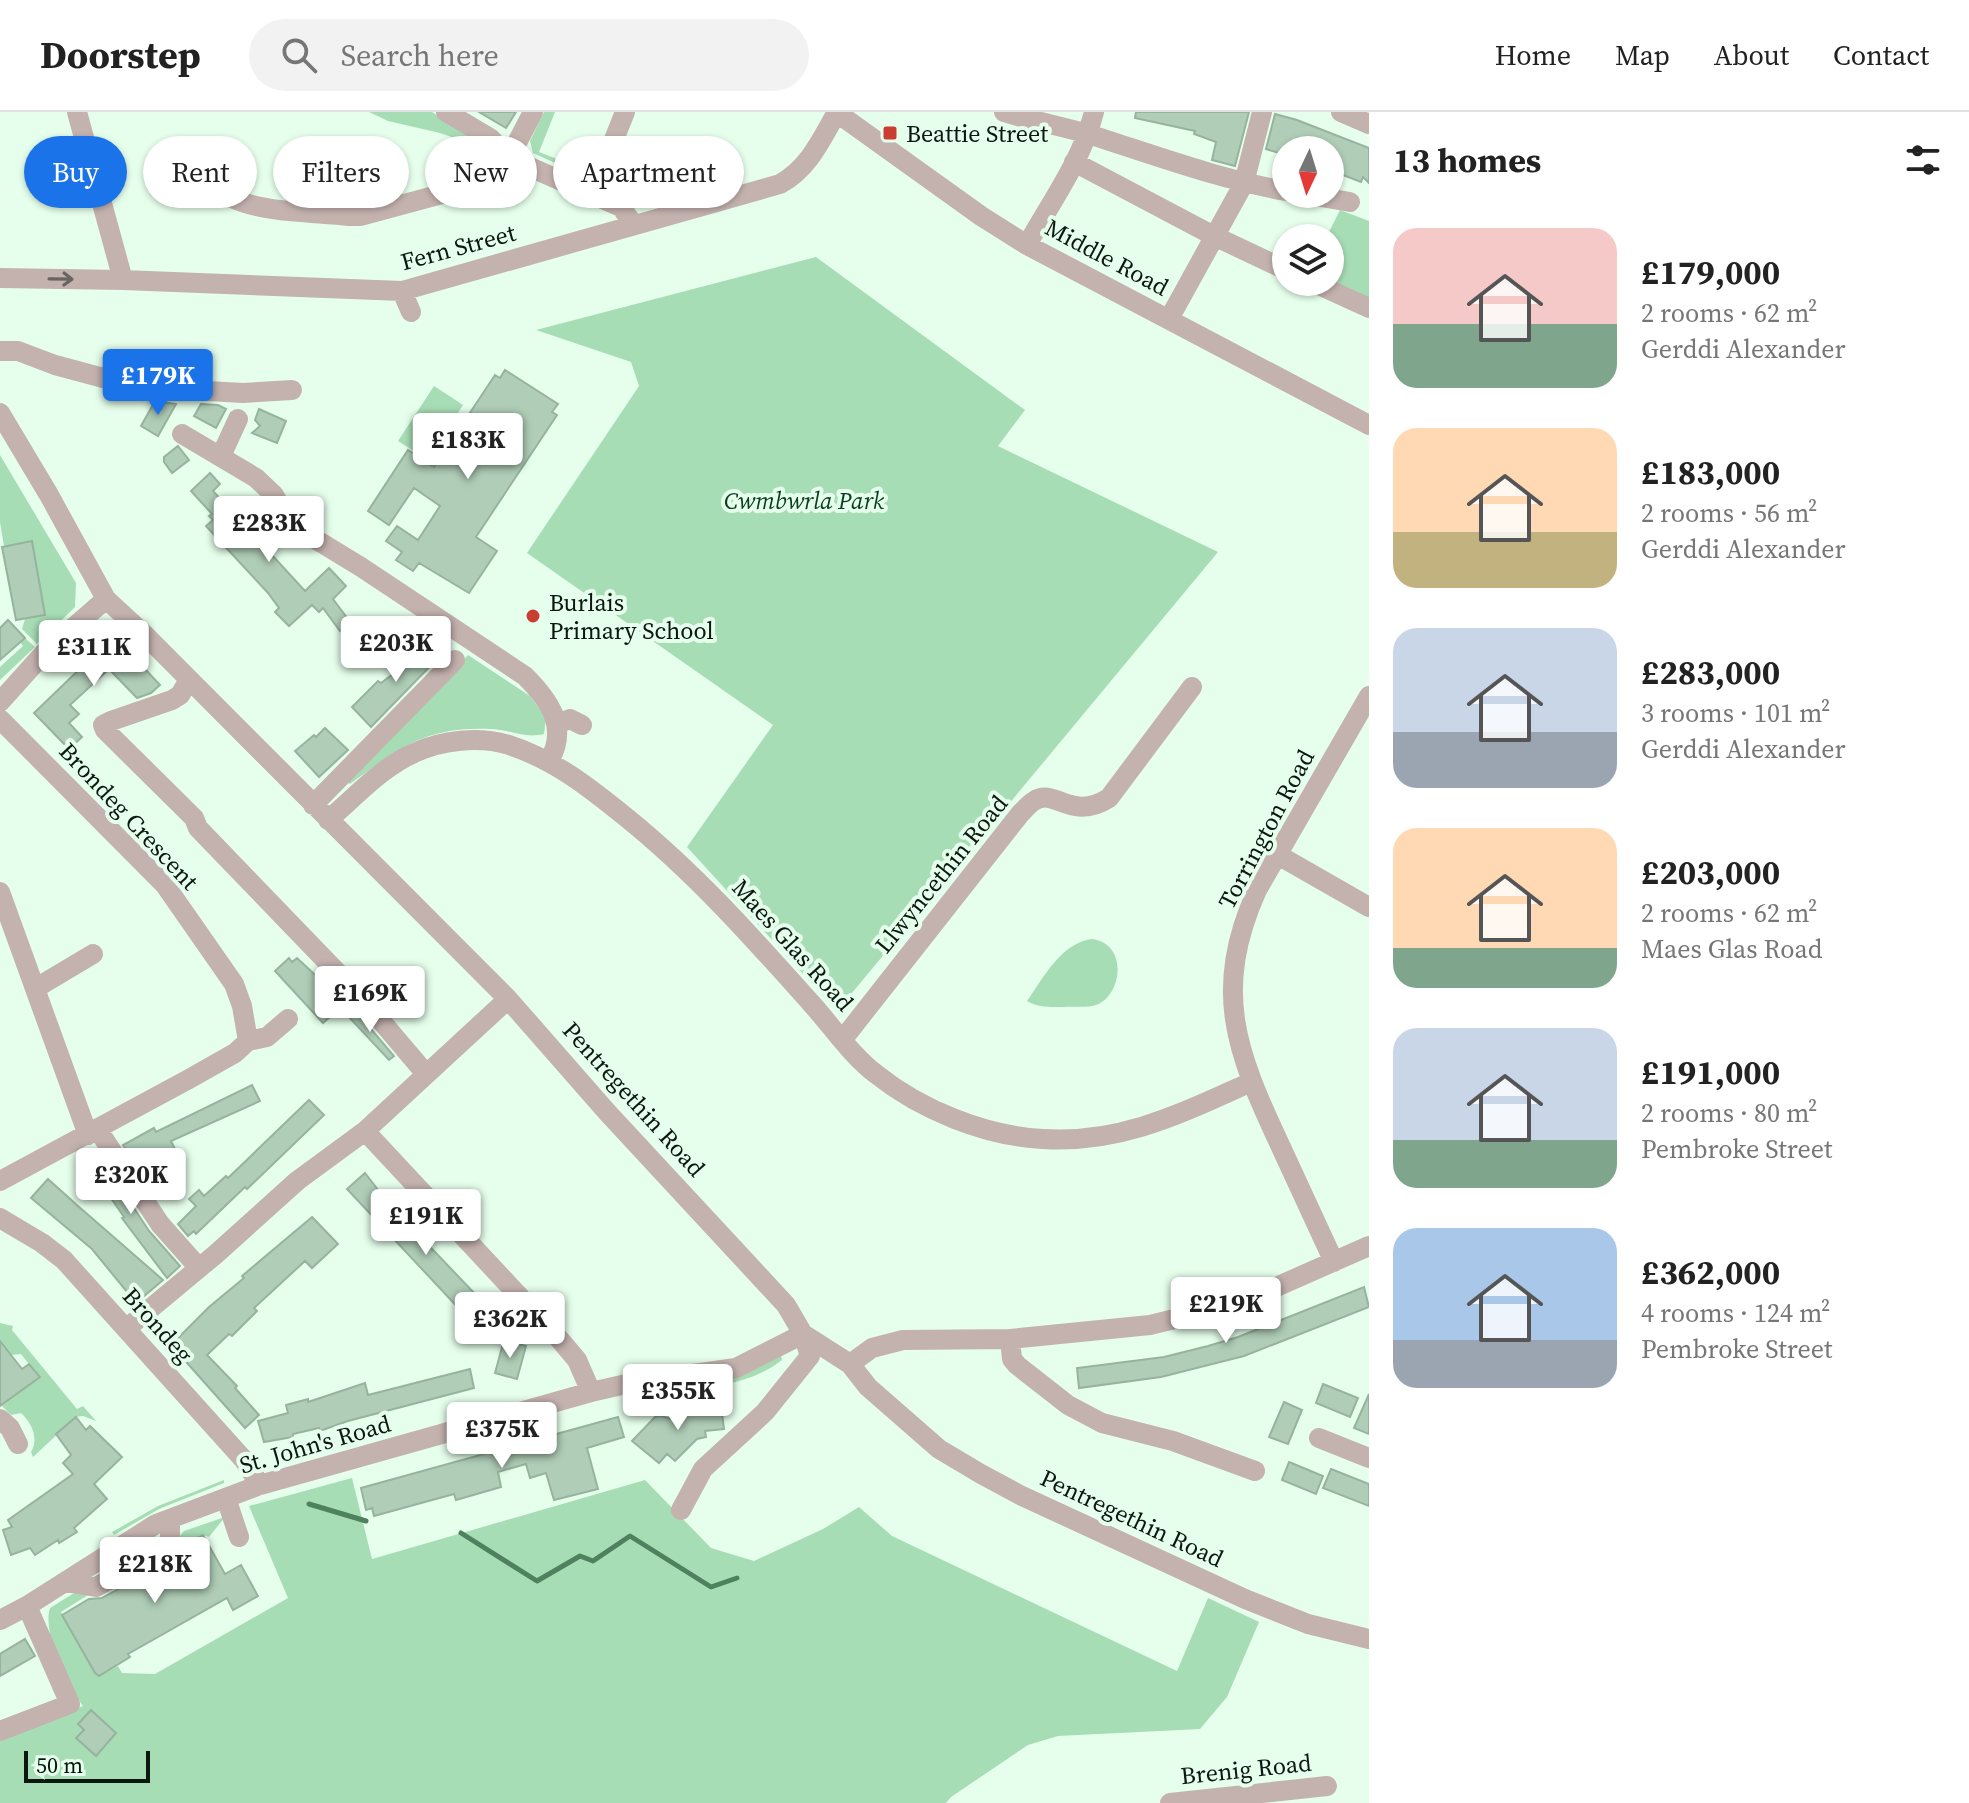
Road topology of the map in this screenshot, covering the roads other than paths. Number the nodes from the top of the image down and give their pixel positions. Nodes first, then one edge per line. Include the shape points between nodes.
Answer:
1 (77, 112) edge
2 (446, 112) edge
3 (533, 112) edge
4 (625, 112) edge
5 (837, 112) edge
6 (1004, 112) edge
7 (1094, 112) edge
8 (1262, 112) edge
9 (1341, 112) edge
10 (1369, 124) edge
11 (1088, 134) junction
12 (487, 136) edge
13 (520, 136) edge
14 (615, 136) edge
15 (1074, 162) junction
16 (1244, 183) junction
17 (1272, 188) edge
18 (425, 198) edge
19 (1344, 201) edge
20 (1350, 202) dead end
21 (257, 205) edge
22 (622, 208) edge
23 (634, 225) junction
24 (1214, 236) junction
25 (1027, 245) junction
26 (1272, 263) edge
27 (0, 278) edge
28 (123, 280) junction
29 (402, 291) junction
30 (1343, 296) edge
31 (1369, 308) edge
32 (411, 312) dead end
33 (1169, 319) junction
34 (0, 351) edge
35 (292, 390) dead end
36 (0, 413) edge
37 (238, 419) dead end
38 (1369, 425) edge
39 (182, 434) dead end
40 (221, 456) junction
41 (106, 599) junction
42 (455, 660) dead end
43 (189, 680) junction
44 (1192, 687) dead end
45 (1369, 696) edge
46 (0, 702) edge
47 (0, 719) edge
48 (557, 724) junction
49 (582, 725) dead end
50 (549, 761) junction
51 (313, 805) junction
52 (328, 820) junction
53 (1278, 855) junction
54 (0, 892) edge
55 (1369, 907) edge
56 (93, 954) dead end
57 (36, 988) junction
58 (508, 999) junction
59 (288, 1019) dead end
60 (843, 1039) junction
61 (248, 1041) junction
62 (426, 1074) junction
63 (1251, 1082) junction
64 (365, 1131) junction
65 (93, 1133) junction
66 (0, 1181) edge
67 (0, 1218) edge
68 (1369, 1246) edge
69 (1334, 1262) junction
70 (199, 1268) junction
71 (127, 1328) junction
72 (803, 1334) junction
73 (1010, 1339) junction
74 (850, 1364) junction
75 (666, 1378) junction
76 (591, 1392) junction
77 (669, 1406) dead end
78 (0, 1419) edge
79 (1319, 1438) dead end
80 (18, 1444) dead end
81 (1369, 1458) edge
82 (1255, 1471) dead end
83 (260, 1485) junction
84 (226, 1498) junction
85 (681, 1510) dead end
86 (239, 1537) dead end
87 (27, 1606) junction
88 (0, 1620) edge
89 (1369, 1639) edge
90 (0, 1731) edge
91 (1327, 1786) dead end
92 (1170, 1803) edge

1 - 28 street
2 - 12 street
3 - 13 street
4 - 14 street
5 - 23 street, Fern Street via 809,160 780,184
5 - 25 street, Middle Road
6 - 11 street
7 - 11 street
8 - 16 street
9 - 10 street
11 - 15 street
11 - 16 street
15 - 24 street
15 - 25 street
16 - 17 street
16 - 24 street
18 - 21 street via 360,216
19 - 20 street
22 - 23 street
23 - 29 street, Fern Street
24 - 26 street
24 - 33 street
25 - 33 street, Middle Road
27 -> 28 street, Fern Street
28 - 29 street, Fern Street
29 - 32 street
30 - 31 street
33 - 38 street, Middle Road
34 - 35 street via 18,351 137,387
36 - 41 street, Pentregethin Road
37 - 40 street
39 - 40 street
40 - 48 street via 274,495 316,551 525,676 545,696
41 - 43 street, Pentregethin Road
41 - 46 street via 44,653
42 - 51 street
43 - 51 street, Pentregethin Road
43 - 62 street via 172,700 111,721 103,725 105,730 194,818
44 - 60 street, Llwyncethin Road via 1109,798 1094,807 1076,808 1044,797 1020,814
45 - 53 street, Torrington Road
47 - 61 street, Brondeg Crescent via 165,885 234,984
48 - 49 street via 570,719
48 - 50 street
50 - 52 street, Maes Glas Road via 483,740 436,745 393,764
50 - 60 street, Maes Glas Road via 676,858
51 - 52 street, Pentregethin Road
52 - 58 street, Pentregethin Road
53 - 55 street
53 - 63 street, Torrington Road via 1243,921 1234,969 1239,1046
54 - 57 street
56 - 57 street
57 - 65 street
58 - 62 street
58 - 72 street, Pentregethin Road via 786,1305
59 - 61 street via 267,1037
60 - 63 street, Maes Glas Road via 873,1072 945,1115 1041,1139 1133,1131
61 - 65 street
62 - 64 street
63 - 69 street, Torrington Road
64 - 70 street via 297,1181
64 - 76 street via 561,1341 577,1360
65 - 66 street
65 - 70 street
67 - 71 street, Brondeg via 64,1260
68 - 69 street
69 - 73 street via 1267,1291 1180,1318
70 - 71 street
71 - 83 street, Brondeg
72 - 74 street, Pentregethin Road
72 - 75 street, St. John's Road via 736,1368
72 - 85 street via 810,1356 765,1412 703,1469
73 - 74 street via 903,1340 872,1348
73 - 82 street via 1017,1365 1068,1405 1102,1423 1173,1441
74 - 89 street, Pentregethin Road via 868,1387 939,1449 1020,1495 1245,1599 1308,1624
75 - 76 street, St. John's Road
75 - 77 street
76 - 83 street, St. John's Road
78 - 80 street
79 - 81 street
83 - 84 street, St. John's Road
84 - 86 street
84 - 87 street, St. John's Road via 156,1524
87 - 88 street, St. John's Road
87 - 90 street via 70,1704
91 - 92 street, Brenig Road

